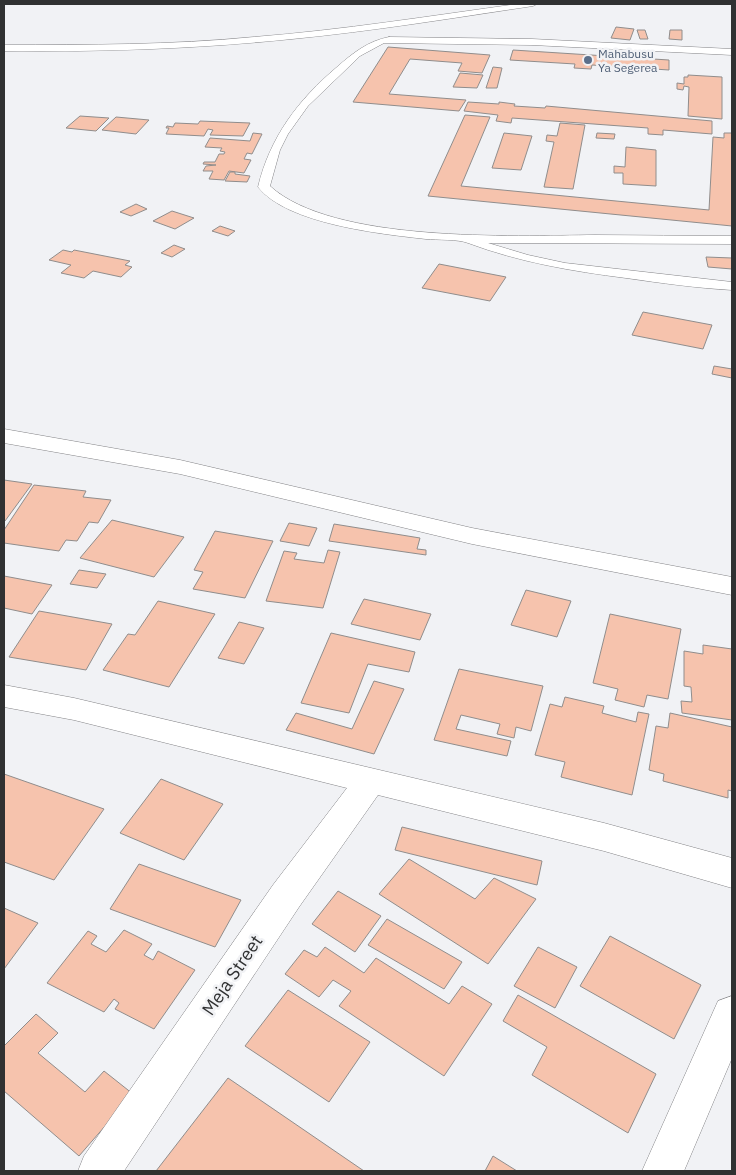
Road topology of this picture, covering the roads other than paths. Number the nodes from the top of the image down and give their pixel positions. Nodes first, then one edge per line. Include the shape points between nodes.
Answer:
1 (533, 4) edge
2 (4, 48) edge
3 (732, 52) edge
4 (464, 239) junction
5 (732, 240) edge
6 (732, 286) edge
7 (4, 436) edge
8 (732, 586) edge
9 (4, 696) edge
10 (370, 782) junction
11 (732, 873) edge
12 (732, 1014) edge
13 (99, 1171) edge
14 (663, 1171) edge

1 - 2 lane via 214,43
3 - 4 lane via 425,39 384,40 365,49 301,105 270,162 264,187 278,202 308,213 384,230
4 - 5 lane
4 - 6 lane via 502,254 538,262
7 - 8 street via 180,467 472,536
9 - 10 street via 74,709
10 - 11 street via 604,836
10 - 13 street, Meja Street via 286,896
12 - 14 street

